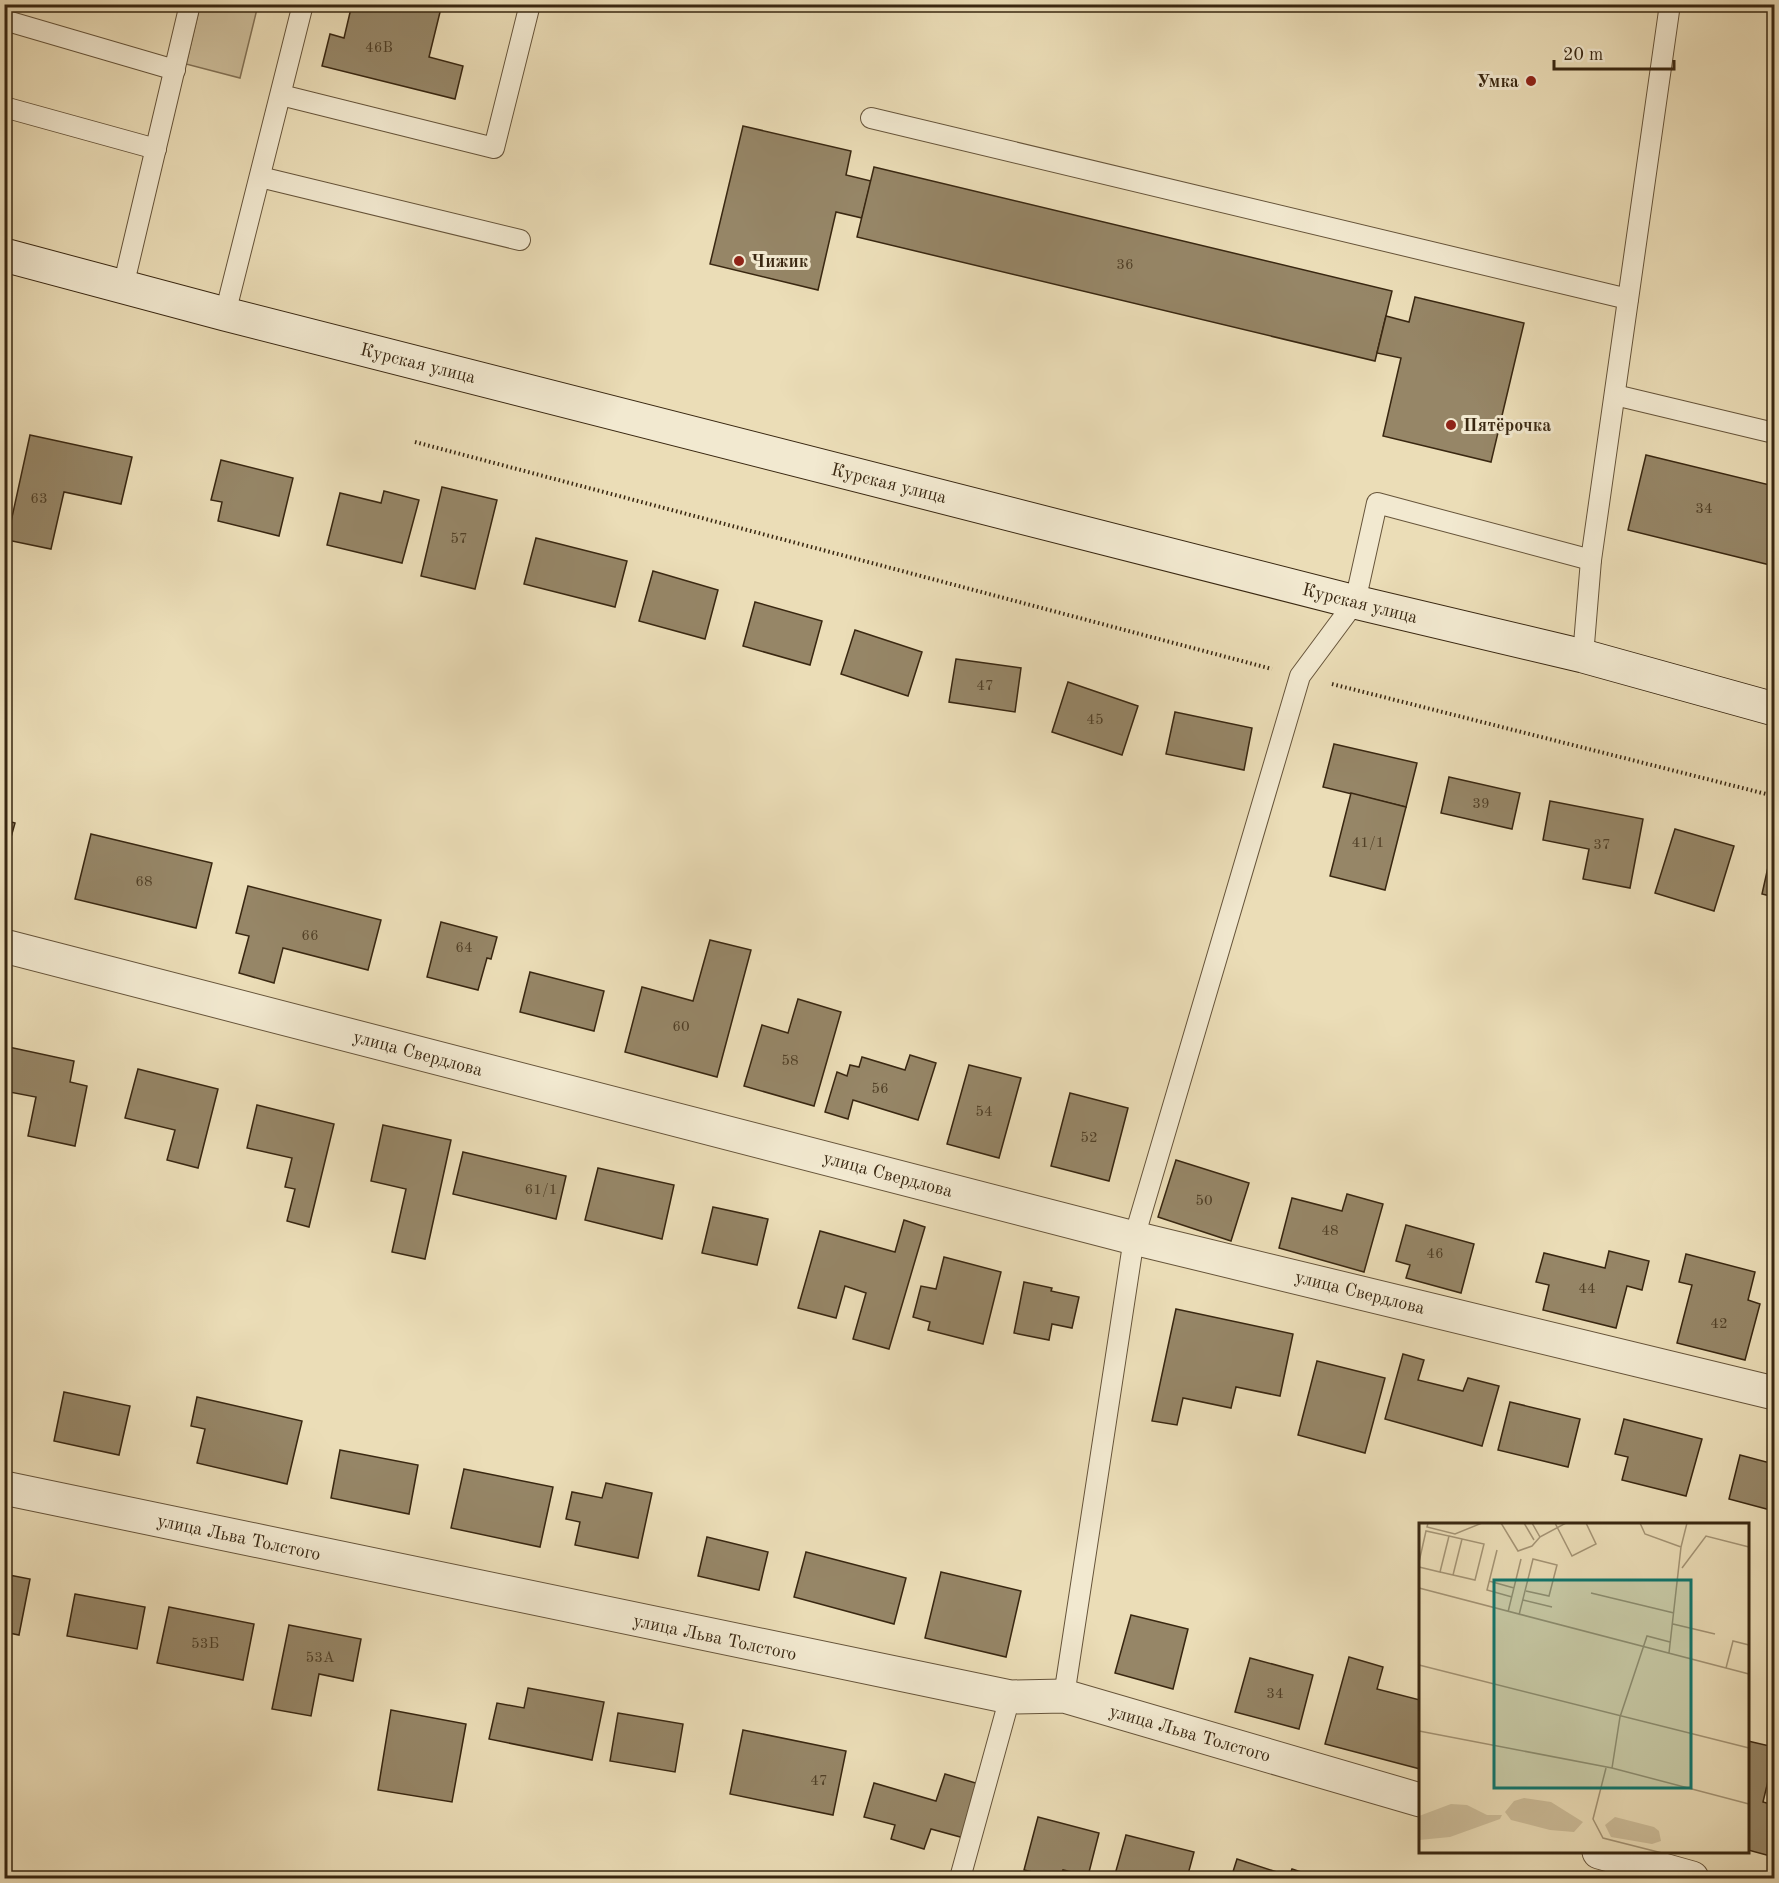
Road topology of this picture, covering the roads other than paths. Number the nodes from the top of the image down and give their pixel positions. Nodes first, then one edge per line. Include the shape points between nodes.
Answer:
1 (190, 4) edge
2 (303, 4) edge
3 (530, 4) edge
4 (1670, 4) edge
5 (4, 20) edge
6 (175, 70) junction
7 (281, 95) junction
8 (4, 107) edge
9 (871, 118) dead end
10 (156, 149) junction
11 (260, 177) junction
12 (520, 240) dead end
13 (4, 255) edge
14 (123, 287) junction
15 (1628, 299) junction
16 (225, 314) junction
17 (1615, 395) junction
18 (1774, 433) edge
19 (1592, 560) junction
20 (1355, 602) junction
21 (1583, 657) junction
22 (1774, 709) edge
23 (4, 946) edge
24 (1134, 1238) junction
25 (1774, 1393) edge
26 (4, 1488) edge
27 (1064, 1696) junction
28 (1010, 1697) junction
29 (1419, 1800) edge
30 (1606, 1853) edge
31 (960, 1878) edge
32 (1692, 1878) edge

1 - 6 lane
2 - 7 lane
3 - 7 lane via 494,148
4 - 15 lane
5 - 6 lane
6 - 10 lane
7 - 11 lane
8 - 10 lane
9 - 15 lane
10 - 14 lane
11 - 12 lane
11 - 16 lane
13 - 14 street, Курская улица
14 - 16 street, Курская улица
15 - 17 lane
16 - 20 street, Курская улица
17 - 18 lane
17 - 19 lane
19 - 20 lane via 1377,503
19 - 21 lane
20 - 21 street, Курская улица
20 - 24 lane via 1300,676
21 - 22 street, Курская улица
23 - 24 street, улица Свердлова
24 - 25 street, улица Свердлова
24 - 27 lane
26 - 28 street, улица Льва Толстого
27 - 28 street, улица Льва Толстого
27 - 29 street, улица Льва Толстого
28 - 31 lane
30 - 32 street

